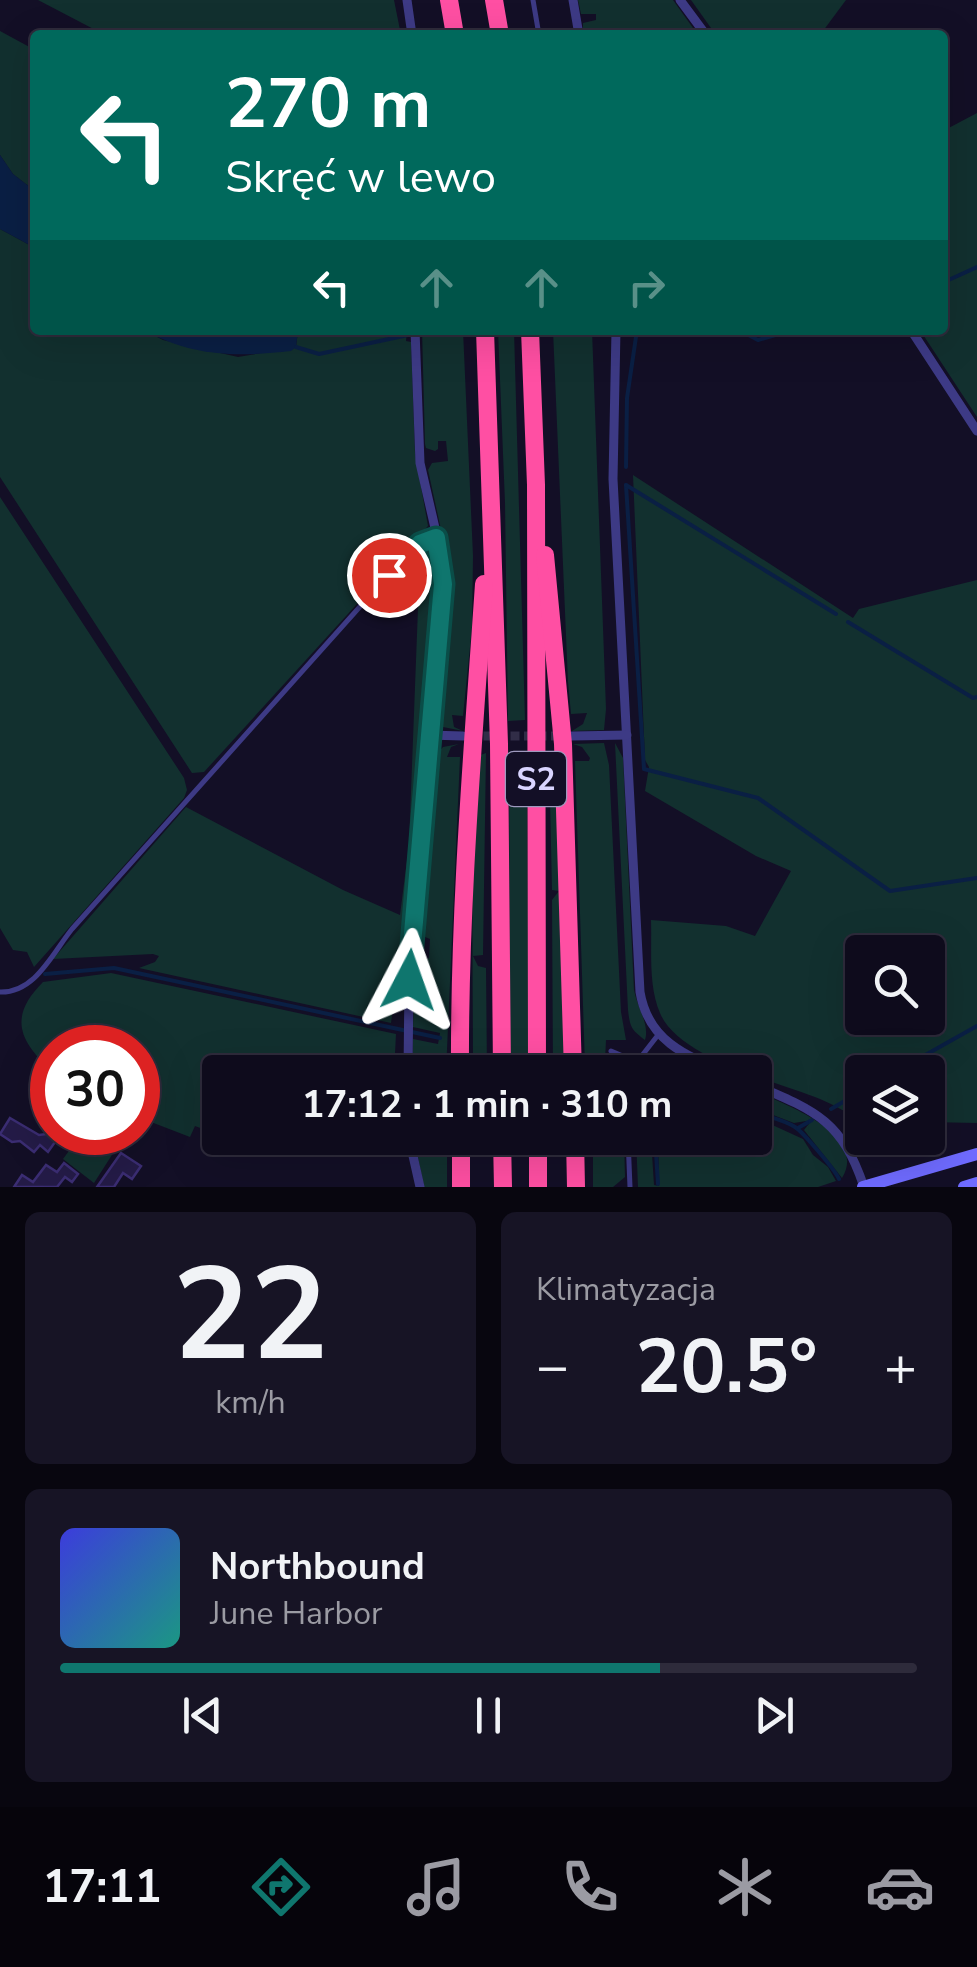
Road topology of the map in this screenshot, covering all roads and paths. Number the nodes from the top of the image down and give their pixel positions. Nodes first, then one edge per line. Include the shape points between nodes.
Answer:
1 (406, 0) edge
2 (449, 0) edge
3 (494, 0) edge
4 (533, 0) edge
5 (574, 0) edge
6 (680, 0) edge
7 (411, 30) edge
8 (453, 30) edge
9 (499, 30) edge
10 (538, 30) edge
11 (578, 30) edge
12 (702, 30) edge
13 (415, 335) edge
14 (485, 335) edge
15 (530, 335) edge
16 (616, 335) edge
17 (914, 335) edge
18 (977, 430) edge
19 (536, 485) junction
20 (492, 499) junction
21 (436, 538) junction
22 (627, 735) junction
23 (428, 736) junction
24 (463, 736) tunnel mouth
25 (572, 736) tunnel mouth
26 (0, 992) edge
27 (658, 1035) junction
28 (611, 1051) dead end
29 (408, 1055) edge
30 (460, 1055) edge
31 (502, 1055) edge
32 (537, 1055) edge
33 (572, 1055) edge
34 (621, 1055) edge
35 (643, 1055) edge
36 (685, 1055) edge
37 (772, 1092) edge
38 (977, 1154) edge
39 (413, 1155) edge
40 (461, 1155) edge
41 (502, 1155) edge
42 (538, 1155) edge
43 (575, 1155) edge
44 (629, 1155) edge
45 (977, 1183) edge
46 (420, 1187) edge
47 (462, 1187) edge
48 (503, 1187) edge
49 (538, 1187) edge
50 (576, 1187) edge
51 (630, 1187) edge
52 (864, 1187) edge
53 (964, 1187) edge

1 - 7 street
2 - 8 highway
3 - 9 highway
4 - 10 lane
5 - 11 street
6 - 12 street
13 - 21 street via 420,463
14 - 20 highway, S2
15 - 19 highway, S2
16 - 22 street via 613,479
17 - 18 street
19 - 32 highway, S2
19 - 33 highway via 563,744
20 - 30 highway via 467,810
20 - 31 highway, S2
21 - 23 street via 443,584
21 - 26 lane via 408,554 28,986
22 - 25 street
22 - 27 street via 640,992
23 - 24 street
23 - 29 street
27 - 35 lane
27 - 36 street
28 - 34 lane
37 - 52 street via 833,1126
38 - 52 main road
39 - 46 street
40 - 47 highway
41 - 48 highway
42 - 49 highway
43 - 50 highway
44 - 51 lane
45 - 53 main road

